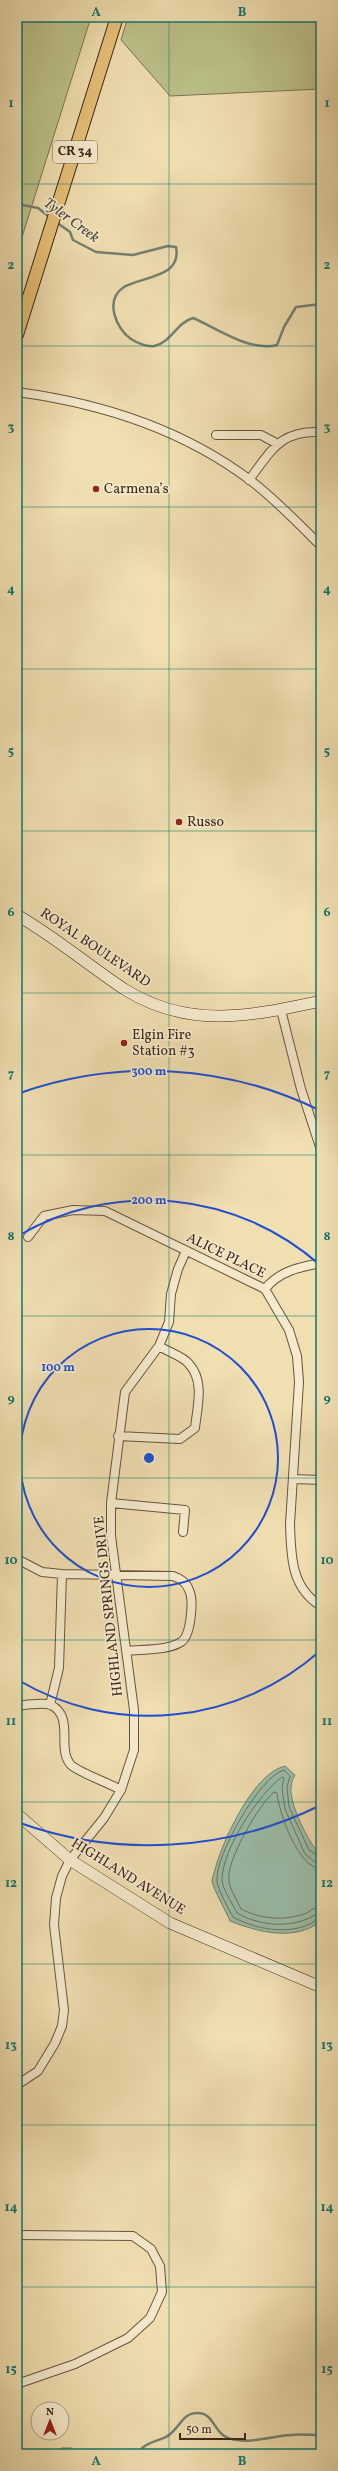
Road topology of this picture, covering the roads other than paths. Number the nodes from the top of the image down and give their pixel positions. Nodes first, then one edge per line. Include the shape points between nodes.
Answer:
1 (117, 17) edge
2 (17, 335) edge
3 (17, 392) edge
4 (321, 432) edge
5 (216, 435) dead end
6 (276, 443) junction
7 (249, 480) junction
8 (321, 546) edge
9 (17, 915) edge
10 (321, 1001) edge
11 (282, 1010) junction
12 (321, 1150) edge
13 (28, 1238) dead end
14 (186, 1251) junction
15 (321, 1263) edge
16 (265, 1288) junction
17 (160, 1346) junction
18 (118, 1436) junction
19 (294, 1479) junction
20 (321, 1480) edge
21 (111, 1503) junction
22 (183, 1532) dead end
23 (17, 1559) edge
24 (62, 1574) junction
25 (116, 1575) junction
26 (321, 1606) edge
27 (126, 1652) junction
28 (50, 1705) junction
29 (17, 1706) edge
30 (122, 1790) junction
31 (17, 1814) edge
32 (70, 1860) junction
33 (321, 1987) edge
34 (17, 2085) edge
35 (17, 2235) edge
36 (17, 2384) edge

1 - 2 main road, CR 34
3 - 7 street via 92,404 145,423 192,444
4 - 6 street via 301,432
5 - 6 street via 262,435
6 - 7 street
7 - 8 street
9 - 11 main road, ROYAL BOULEVARD via 57,939 125,989 164,1008 218,1017
10 - 11 main road, ROYAL BOULEVARD
11 - 12 street via 301,1089
13 - 14 street, ALICE PLACE via 44,1216 73,1210 105,1211
14 - 16 street, ALICE PLACE
14 - 17 street, HIGHLAND SPRINGS DRIVE via 171,1294 169,1322
15 - 16 street via 289,1271 273,1279
16 - 19 street, ALICE PLACE via 289,1330 297,1356 299,1382
17 - 18 street, HIGHLAND SPRINGS DRIVE via 125,1392
17 - 18 street via 189,1363 196,1373 198,1383 195,1428 180,1440
18 - 21 street, HIGHLAND SPRINGS DRIVE
19 - 20 street
19 - 26 street, ALICE PLACE via 290,1547 295,1577 305,1594
21 - 22 street via 185,1510
21 - 25 street, HIGHLAND SPRINGS DRIVE via 111,1536
23 - 24 street via 42,1572
24 - 25 street
24 - 28 street via 59,1668
25 - 27 street, HIGHLAND SPRINGS DRIVE
25 - 27 street via 174,1576 183,1580 191,1595 189,1630 182,1642 173,1646
27 - 30 street, HIGHLAND SPRINGS DRIVE via 135,1728 134,1750
28 - 29 street
28 - 30 street via 63,1718 67,1756 71,1765
30 - 32 street, HIGHLAND SPRINGS DRIVE via 104,1818
31 - 32 main road, HIGHLAND AVENUE
32 - 33 main road, HIGHLAND AVENUE via 170,1924
32 - 34 street, HIGHLAND SPRINGS DRIVE via 62,1876 54,1916 64,2010 62,2026 38,2071
35 - 36 street via 133,2236 151,2249 160,2266 162,2292 150,2318 128,2338 75,2364

